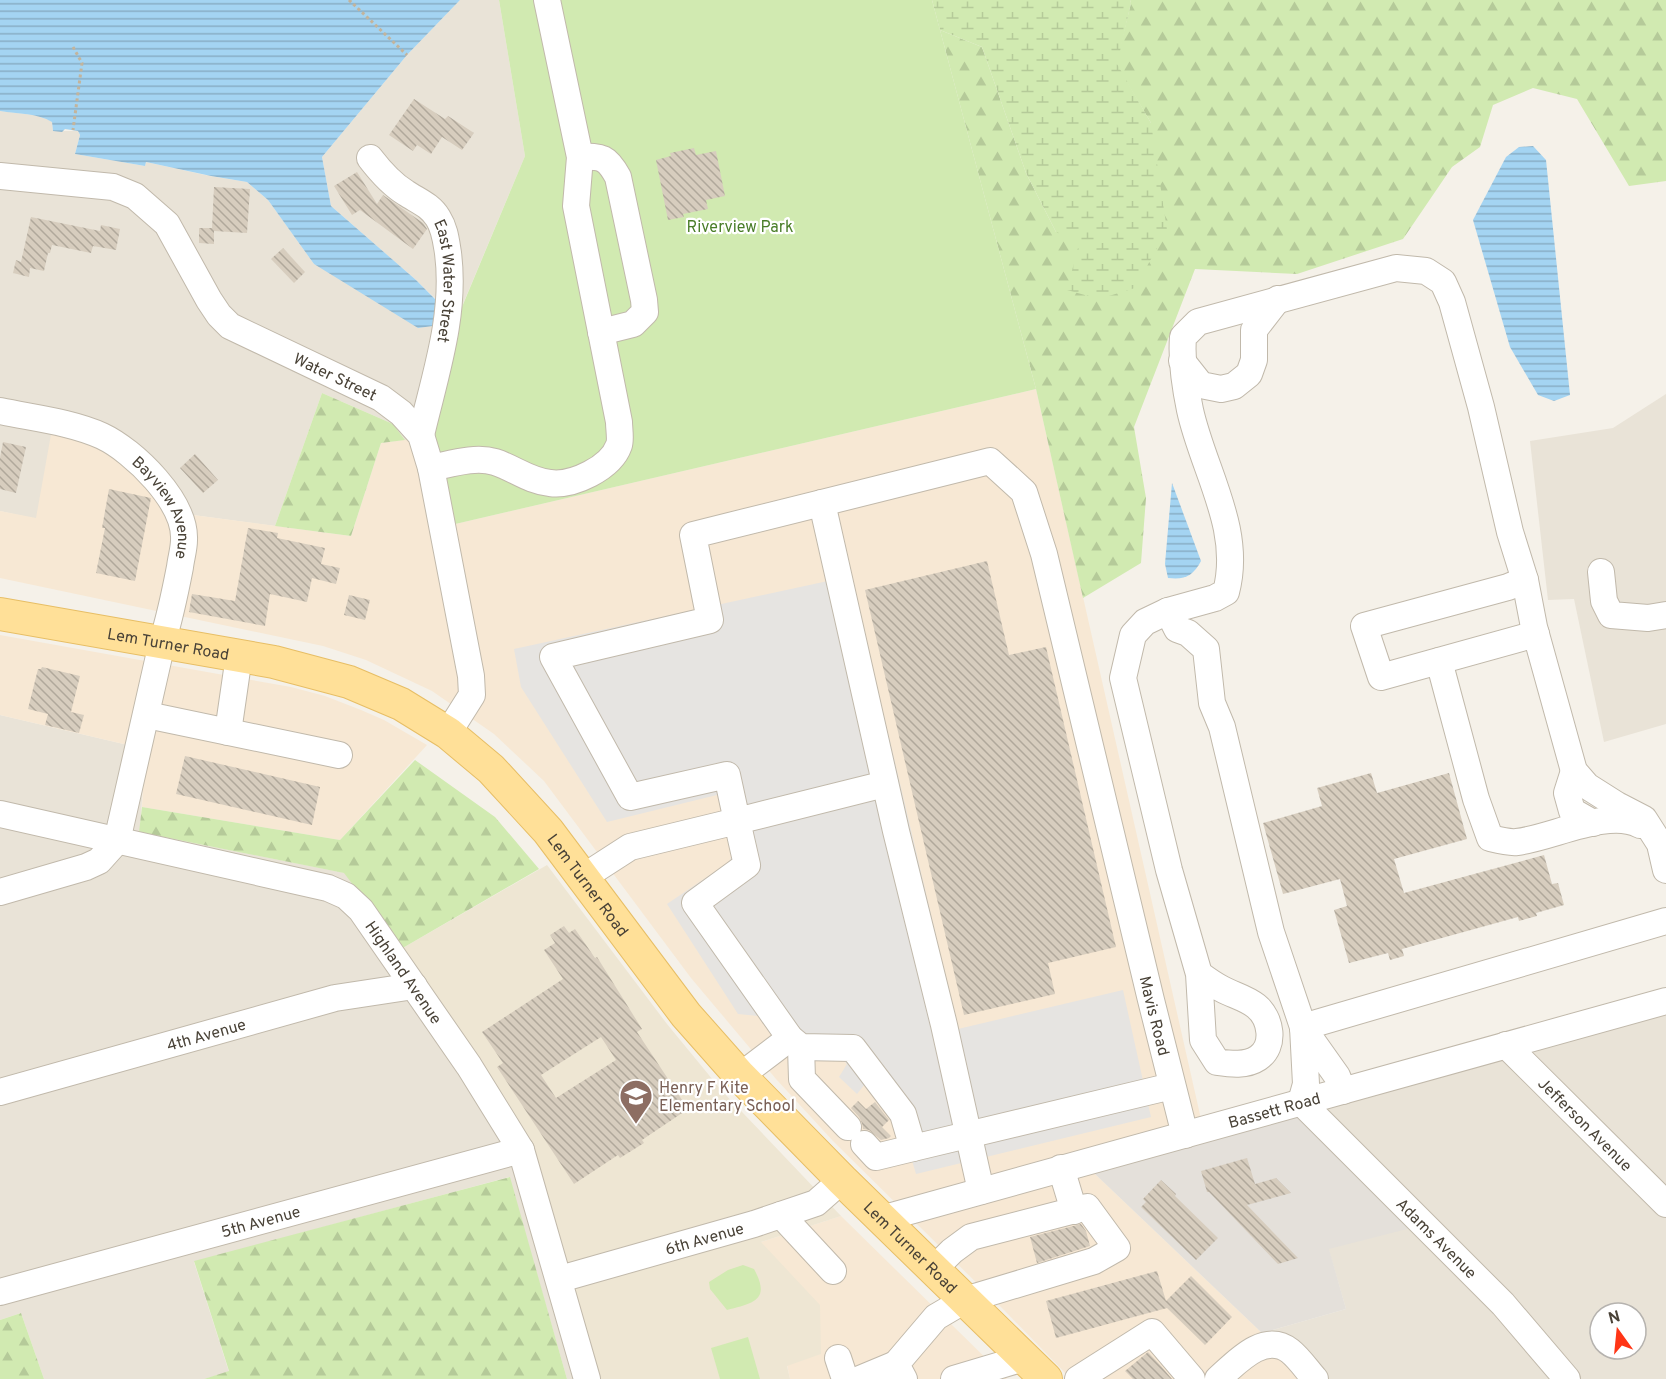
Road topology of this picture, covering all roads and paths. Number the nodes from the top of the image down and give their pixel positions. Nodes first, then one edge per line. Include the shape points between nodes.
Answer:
1 (349, 0) edge
2 (547, 0) edge
3 (73, 47) dead end
4 (407, 55) dead end
5 (73, 130) dead end
6 (580, 157) junction
7 (370, 158) dead end
8 (0, 176) edge
9 (1278, 299) junction
10 (601, 332) junction
11 (1182, 361) junction
12 (0, 411) edge
13 (421, 435) junction
14 (431, 468) junction
15 (822, 503) junction
16 (1601, 572) dead end
17 (1526, 580) junction
18 (1168, 611) junction
19 (0, 614) edge
20 (1666, 615) edge
21 (1536, 634) junction
22 (162, 643) junction
23 (239, 656) junction
24 (1439, 661) junction
25 (147, 715) junction
26 (228, 732) junction
27 (448, 733) junction
28 (339, 755) dead end
29 (1574, 771) junction
30 (885, 784) junction
31 (0, 814) edge
32 (737, 821) junction
33 (1593, 823) junction
34 (1652, 831) junction
35 (117, 841) junction
36 (1666, 870) edge
37 (582, 878) junction
38 (0, 892) edge
39 (1666, 921) edge
40 (1199, 974) dead end
41 (414, 986) junction
42 (1666, 1001) edge
43 (1303, 1028) junction
44 (795, 1042) junction
45 (1506, 1045) junction
46 (740, 1076) junction
47 (1172, 1086) junction
48 (1343, 1090) junction
49 (0, 1092) edge
50 (1301, 1102) junction
51 (968, 1134) junction
52 (1185, 1135) junction
53 (913, 1148) junction
54 (521, 1150) junction
55 (1061, 1168) junction
56 (842, 1180) junction
57 (981, 1191) junction
58 (1666, 1204) edge
59 (1074, 1211) junction
60 (781, 1215) junction
61 (881, 1219) junction
62 (933, 1270) junction
63 (833, 1271) dead end
64 (560, 1279) junction
65 (0, 1292) edge
66 (965, 1300) junction
67 (1035, 1369) edge
68 (900, 1372) edge
69 (1091, 1376) edge
70 (587, 1379) edge
71 (860, 1379) edge
72 (954, 1379) edge
73 (1192, 1379) edge
74 (1218, 1379) edge
75 (1315, 1379) edge
76 (1567, 1379) edge

1 - 4 path
2 - 6 street
3 - 5 path via 82,63
6 - 10 street via 576,206
6 - 10 street via 599,157 611,163 618,177 644,300 645,312 633,324
7 - 13 street, East Water Street via 388,180 430,207 446,236 449,319
8 - 13 street, Water Street via 113,187 135,196 167,224 209,300 230,326 381,398
9 - 11 street via 1198,322 1183,337
9 - 11 street via 1254,330 1254,360 1249,374 1234,386 1221,389 1201,385
9 - 17 street via 1396,268 1426,271 1443,282 1452,302 1510,532
10 - 14 street via 619,422 619,445 606,464 584,478 552,484 494,462 469,460
11 - 18 street via 1190,411 1230,535 1230,579 1226,592 1215,598
12 - 22 street, Bayview Avenue via 102,436 123,448 164,489 179,513 185,538
13 - 14 street, Water Street
14 - 27 street, Water Street via 471,676 472,695
15 - 30 street
15 - 32 street via 693,535 710,620 553,657 630,798 727,776
15 - 47 street, Mavis Road via 990,461 1024,492 1044,554
16 - 20 street via 1604,601 1611,615
17 - 21 street
17 - 24 street via 1364,626 1381,677
18 - 40 street via 1145,622 1133,635 1123,678 1169,870
18 - 43 street via 1177,629 1206,649 1212,703 1222,727 1271,932
19 - 22 main road, Lem Turner Road
21 - 24 street
21 - 29 street
22 - 23 main road, Lem Turner Road
22 - 25 street, Bayview Avenue
23 - 26 street
23 - 27 main road, Lem Turner Road via 349,682 401,704
24 - 33 street via 1490,838 1515,842
25 - 26 street
25 - 35 street, Bayview Avenue
26 - 28 street
27 - 37 main road, Lem Turner Road via 523,802
29 - 33 street via 1567,793 1572,811
29 - 34 street via 1587,786 1644,819
30 - 32 street
30 - 51 street
31 - 35 street, Highland Avenue
32 - 37 street via 630,847
32 - 44 street via 747,865 694,903
33 - 34 street via 1611,819 1635,822
34 - 36 street via 1660,844
35 - 38 street via 99,861 86,867
35 - 41 street, Highland Avenue via 328,888 346,896 361,910
37 - 46 main road, Lem Turner Road via 686,1014
39 - 43 street
41 - 49 street, 4th Avenue via 335,998
41 - 54 street, Highland Avenue
42 - 45 street, Bassett Road
43 - 48 street
43 - 50 street via 1306,1084
44 - 46 street
44 - 53 street via 853,1048 903,1114
44 - 53 street via 802,1079 876,1157
45 - 48 street, Bassett Road
45 - 58 street, Jefferson Avenue
46 - 56 main road, Lem Turner Road
47 - 51 street
47 - 52 street, Mavis Road
48 - 50 street, Bassett Road
50 - 52 street, Bassett Road
50 - 76 street, Adams Avenue via 1503,1304
51 - 53 street
51 - 57 street
52 - 55 street, Bassett Road
54 - 64 street, Highland Avenue
54 - 65 street, 5th Avenue
55 - 57 street, Bassett Road
55 - 59 street
56 - 60 street, 6th Avenue via 816,1203
56 - 61 main road, Lem Turner Road
57 - 61 street, Bassett Road
59 - 62 street via 971,1237
59 - 66 street via 1087,1207 1117,1248 1094,1261
60 - 63 street
60 - 64 street, 6th Avenue
61 - 62 main road, Lem Turner Road
62 - 66 main road, Lem Turner Road
64 - 70 street, Highland Avenue
66 - 67 main road, Lem Turner Road
66 - 68 street via 936,1317
67 - 72 street
68 - 71 street
69 - 73 street via 1152,1332
74 - 75 street via 1247,1354 1271,1344 1292,1352

